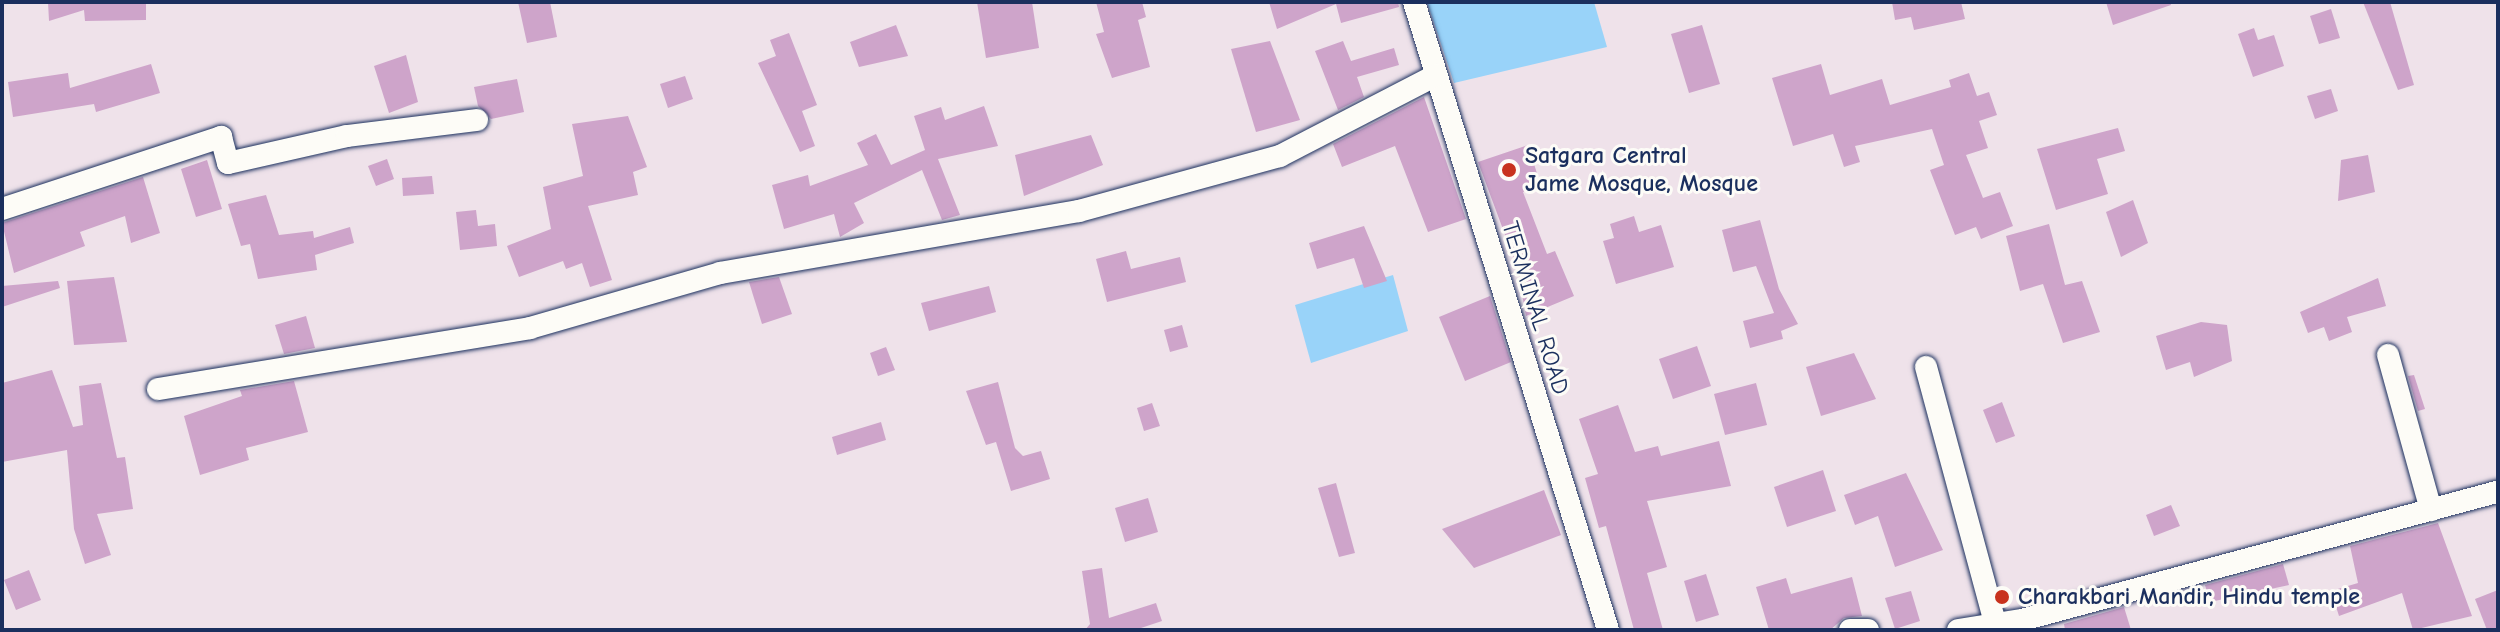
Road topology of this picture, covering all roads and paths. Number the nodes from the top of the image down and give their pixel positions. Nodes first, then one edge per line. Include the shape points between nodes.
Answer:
1 (1414, 2) edge
2 (1436, 75) junction
3 (477, 120) dead end
4 (2, 209) edge
5 (2388, 355) dead end
6 (1926, 367) dead end
7 (158, 389) dead end
8 (2498, 492) edge
9 (2431, 510) junction
10 (1996, 626) junction
11 (1608, 630) edge
12 (1850, 630) edge
13 (1868, 630) edge
14 (1958, 630) edge

1 - 2 street, TERMINAL ROAD
2 - 7 street via 1280,156 1079,211 720,273 530,328
2 - 11 street, TERMINAL ROAD
3 - 4 street via 347,136 228,163 221,137
5 - 9 street
6 - 10 street
8 - 9 street
9 - 10 street
10 - 14 street
12 - 13 street

